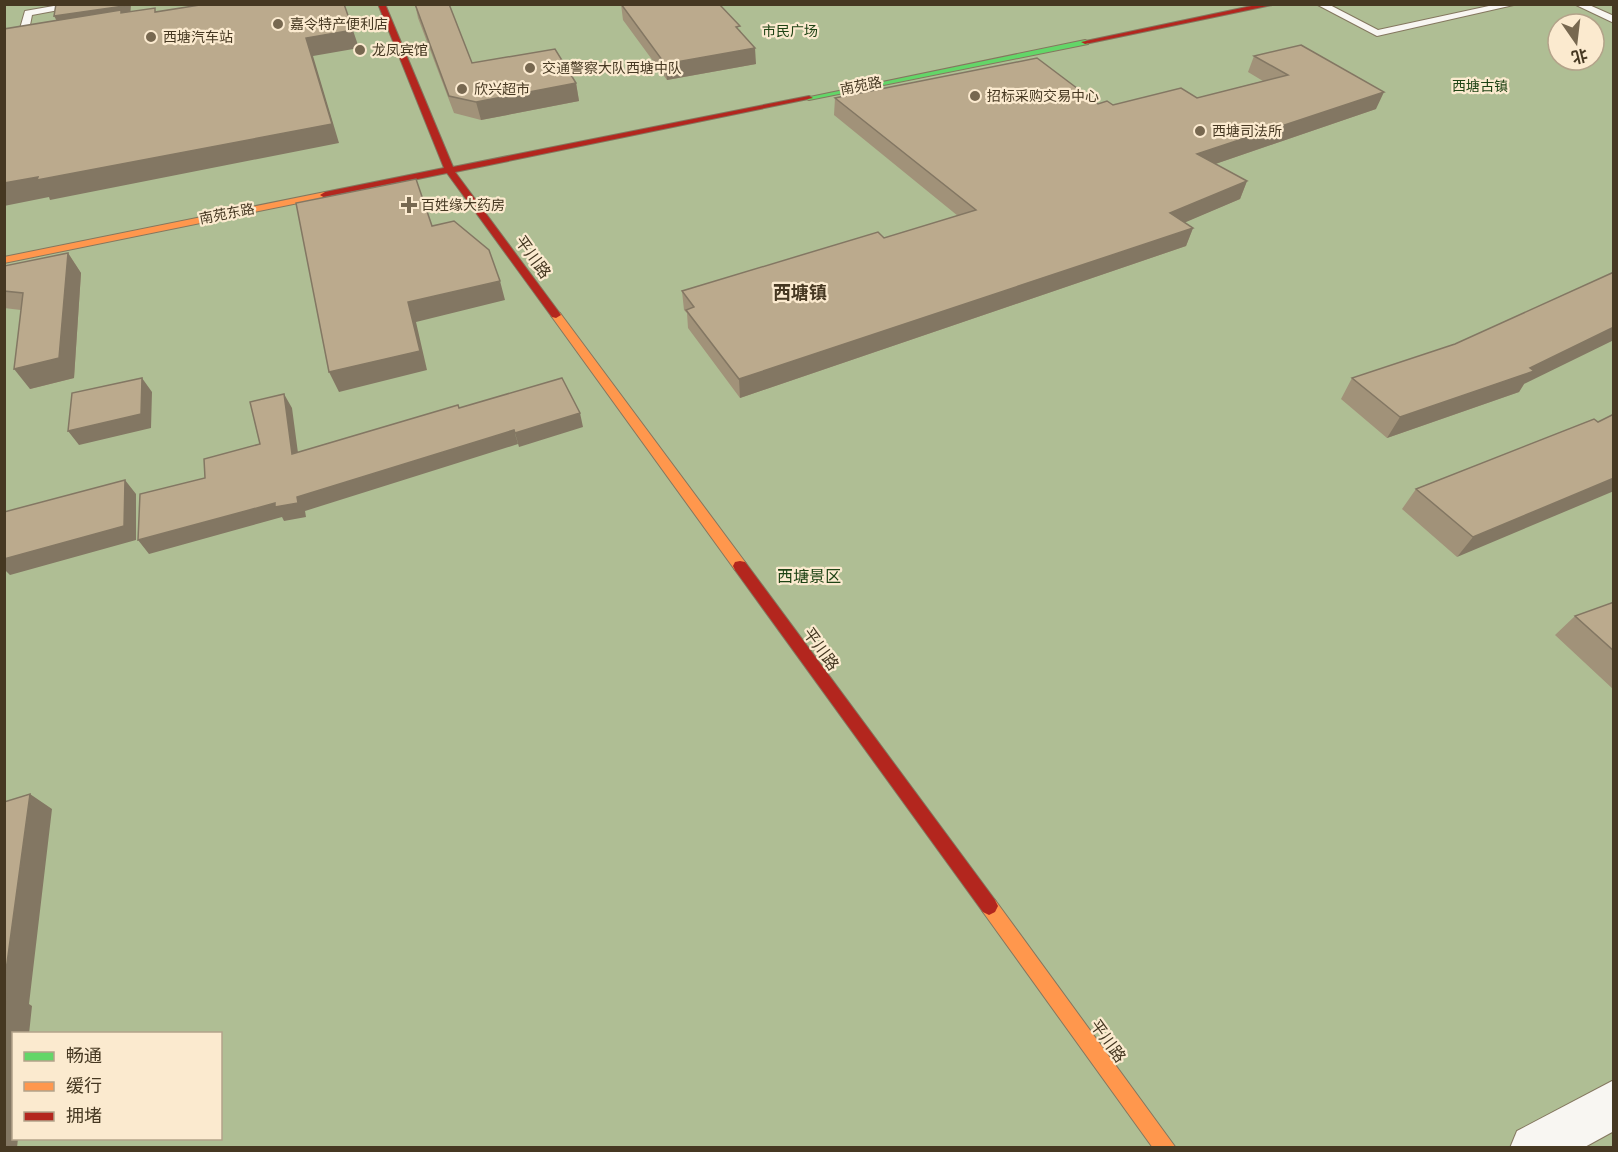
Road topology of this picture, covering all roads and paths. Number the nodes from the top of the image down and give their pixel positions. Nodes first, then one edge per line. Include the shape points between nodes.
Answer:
1 (87, 4) edge
2 (381, 4) edge
3 (1229, 4) edge
4 (1274, 4) edge
5 (1320, 4) edge
6 (1514, 4) edge
7 (1578, 4) edge
8 (1601, 4) edge
9 (1614, 10) edge
10 (1614, 20) edge
11 (43, 36) edge
12 (446, 164) junction
13 (62, 234) dead end
14 (4, 260) edge
15 (1614, 1104) edge
16 (1166, 1148) edge
17 (1534, 1148) edge

1 - 11 lane via 28,13 22,39
2 - 12 main road, 平川路
3 - 12 main road, 南苑路
4 - 12 main road, 南苑路
5 - 6 lane via 1377,33
7 - 10 lane
8 - 9 lane
12 - 13 main road, 南苑东路
12 - 14 main road, 南苑东路
12 - 16 main road, 平川路
15 - 17 street

